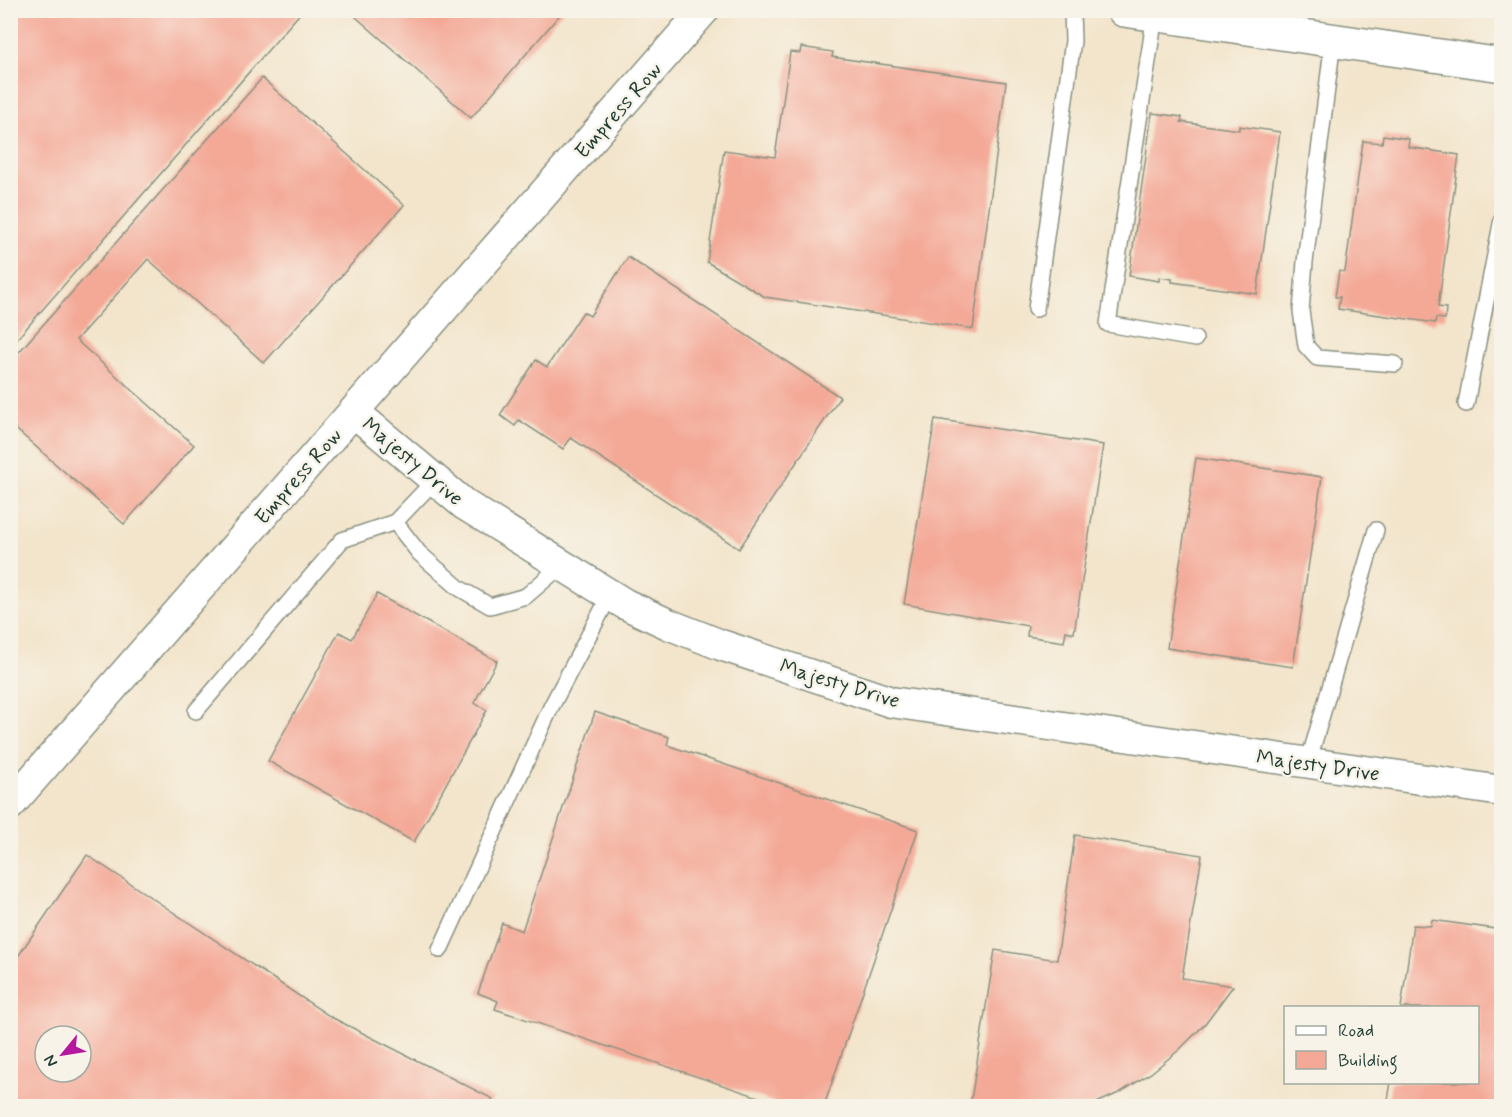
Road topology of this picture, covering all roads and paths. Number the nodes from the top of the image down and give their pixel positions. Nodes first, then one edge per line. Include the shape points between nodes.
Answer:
1 (704, 10) edge
2 (1072, 10) edge
3 (1140, 13) edge
4 (1333, 41) junction
5 (1502, 65) edge
6 (1502, 219) edge
7 (1036, 309) dead end
8 (1195, 339) dead end
9 (1395, 364) dead end
10 (1466, 404) dead end
11 (354, 412) junction
12 (435, 480) junction
13 (395, 522) junction
14 (1376, 530) dead end
15 (562, 565) junction
16 (610, 595) junction
17 (196, 711) dead end
18 (1308, 763) junction
19 (1502, 791) edge
20 (10, 805) edge
21 (440, 950) dead end

1 - 11 street, Empress Row
2 - 7 lane via 1073,41
3 - 4 street
3 - 8 lane via 1108,324
4 - 5 street
4 - 9 lane via 1305,262 1301,311 1306,346 1317,358
6 - 10 lane
11 - 12 street, Majesty Drive
11 - 20 street, Empress Row
12 - 13 lane
12 - 15 street, Majesty Drive via 465,505
13 - 15 lane via 419,553 459,588 490,606 526,596
13 - 17 lane via 342,540
14 - 18 lane
15 - 16 street, Majesty Drive
16 - 18 street, Majesty Drive via 721,645 891,702
16 - 21 lane via 551,707
18 - 19 street, Majesty Drive

